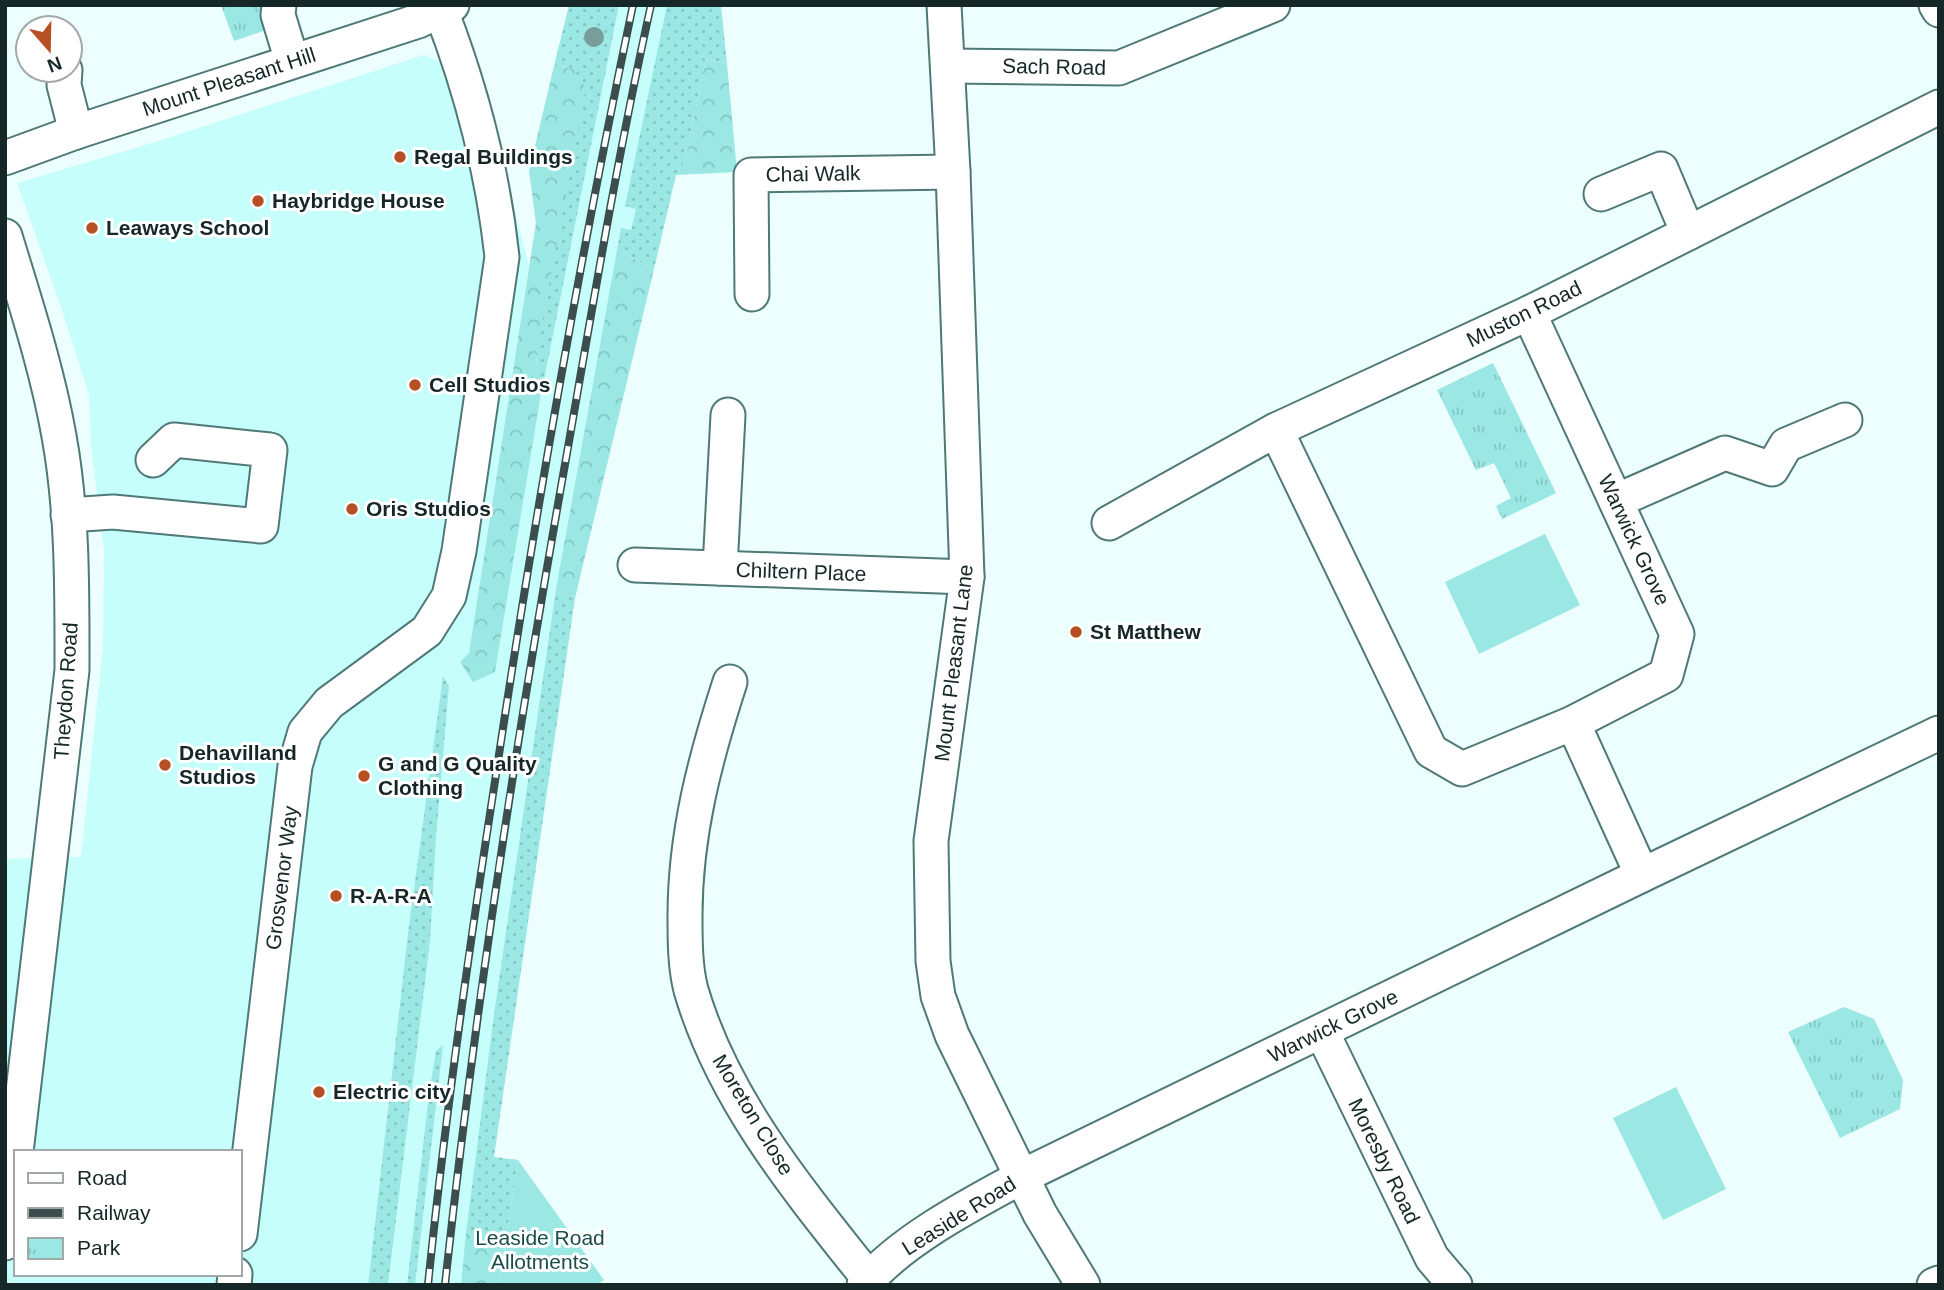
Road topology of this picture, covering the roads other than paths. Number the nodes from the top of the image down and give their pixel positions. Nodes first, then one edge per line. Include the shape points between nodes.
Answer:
1 (279, 5) edge
2 (944, 5) edge
3 (1273, 5) edge
4 (1936, 5) edge
5 (447, 8) edge
6 (1939, 10) edge
7 (292, 61) junction
8 (948, 66) junction
9 (64, 84) edge
10 (1939, 107) edge
11 (76, 132) junction
12 (5, 158) edge
13 (953, 172) junction
14 (1601, 194) dead end
15 (1689, 233) junction
16 (5, 236) edge
17 (751, 294) dead end
18 (1529, 313) junction
19 (727, 415) dead end
20 (1845, 420) dead end
21 (1276, 430) junction
22 (153, 460) dead end
23 (1616, 501) junction
24 (68, 514) junction
25 (1109, 523) dead end
26 (635, 565) dead end
27 (720, 569) junction
28 (967, 577) junction
29 (730, 682) dead end
30 (1573, 723) junction
31 (1939, 733) edge
32 (1642, 874) junction
33 (1322, 1032) junction
34 (16, 1150) edge
35 (14, 1169) edge
36 (1023, 1176) junction
37 (242, 1217) edge
38 (5, 1243) edge
39 (866, 1282) edge
40 (1083, 1285) edge
41 (1455, 1285) edge

1 - 7 street
2 - 8 street, Mount Pleasant Lane
3 - 8 street, Sach Road via 1119,68
4 - 6 street
5 - 7 street, Mount Pleasant Hill
5 - 37 street, Grosvenor Way via 489,169 502,257 459,551 449,596 426,631 329,703 305,732 295,766
7 - 11 street, Mount Pleasant Hill
8 - 13 street, Mount Pleasant Lane
9 - 11 street
10 - 15 street, Muston Road
11 - 12 street, Mount Pleasant Hill
13 - 17 street, Chai Walk via 751,175
13 - 28 street, Mount Pleasant Lane
14 - 15 street via 1661,169
15 - 18 street, Muston Road
16 - 24 street, Theydon Road via 53,410
18 - 21 street, Muston Road
18 - 23 street, Warwick Grove
19 - 27 street
20 - 23 street via 1786,445 1772,469 1726,453
21 - 25 street, Muston Road
21 - 30 street, Warwick Grove via 1431,751 1462,769
22 - 24 street via 174,440 270,450 261,526 113,512
23 - 30 street, Warwick Grove via 1677,634 1666,675
24 - 34 street, Theydon Road via 72,670
26 - 27 street, Chiltern Place
27 - 28 street, Chiltern Place
28 - 36 street, Mount Pleasant Lane via 931,841 933,961 938,996 952,1035
29 - 39 street, Moreton Close via 707,753 688,850 685,946 691,988 712,1050 746,1110
30 - 32 street
31 - 32 street, Warwick Grove
32 - 33 street, Warwick Grove
33 - 36 street, Warwick Grove
33 - 41 street, Moresby Road via 1426,1246
35 - 38 street, Theydon Road
36 - 39 street, Leaside Road via 933,1228
36 - 40 street, Mount Pleasant Lane

